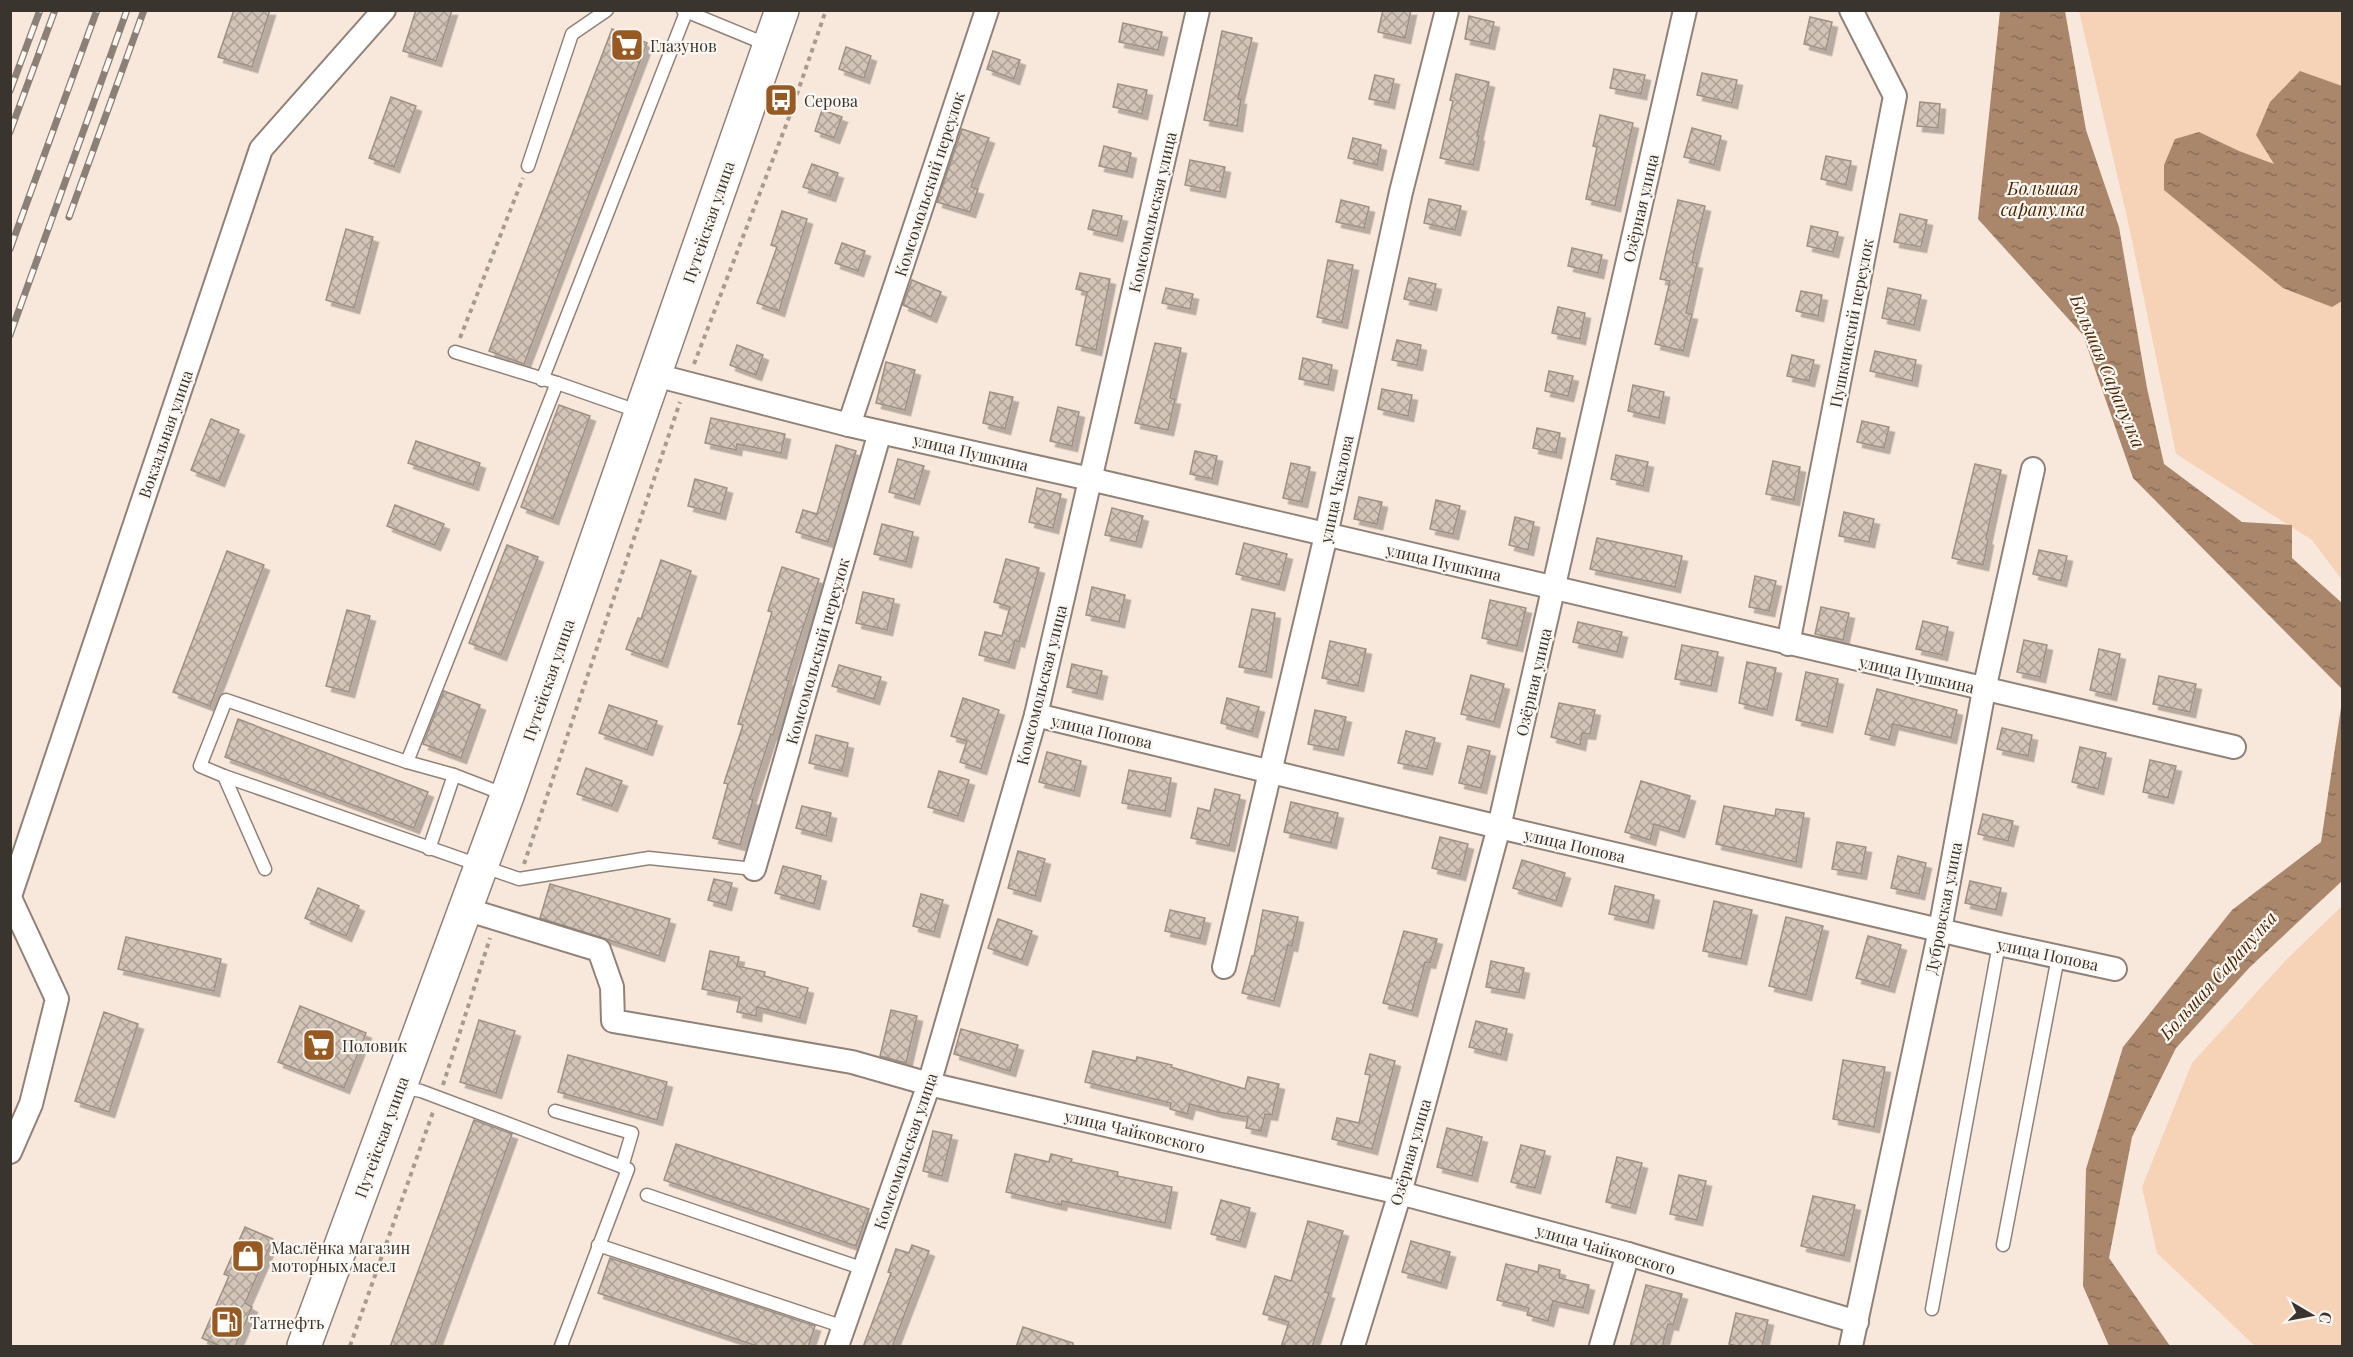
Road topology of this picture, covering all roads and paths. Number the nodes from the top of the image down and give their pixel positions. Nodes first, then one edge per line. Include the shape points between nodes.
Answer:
1 (384, 10) edge
2 (607, 10) edge
3 (782, 10) edge
4 (826, 10) edge
5 (987, 10) edge
6 (1198, 10) edge
7 (1447, 10) edge
8 (1685, 10) edge
9 (1851, 10) edge
10 (685, 11) edge
11 (769, 46) junction
12 (528, 166) joint
13 (455, 352) joint
14 (655, 375) junction
15 (542, 380) junction
16 (557, 383) junction
17 (686, 385) junction
18 (642, 412) junction
19 (849, 425) junction
20 (880, 432) junction
21 (2033, 469) dead end
22 (1090, 479) junction
23 (1326, 535) junction
24 (1555, 588) junction
25 (1788, 644) junction
26 (1984, 690) junction
27 (1036, 715) junction
28 (2234, 747) dead end
29 (407, 762) junction
30 (1271, 771) junction
31 (224, 776) junction
32 (454, 776) junction
33 (507, 796) junction
34 (1499, 827) junction
35 (429, 849) junction
36 (481, 867) junction
37 (265, 869) dead end
38 (754, 869) joint
39 (519, 879) junction
40 (10, 897) edge
41 (465, 909) junction
42 (496, 918) junction
43 (1940, 930) junction
44 (1999, 944) junction
45 (2058, 957) junction
46 (1224, 967) dead end
47 (2115, 969) dead end
48 (929, 1084) junction
49 (400, 1086) junction
50 (438, 1098) junction
51 (555, 1111) dead end
52 (10, 1152) edge
53 (622, 1167) junction
54 (1400, 1193) junction
55 (647, 1195) dead end
56 (598, 1245) junction
57 (2003, 1245) dead end
58 (1628, 1254) junction
59 (864, 1269) junction
60 (1932, 1309) dead end
61 (1857, 1322) junction
62 (840, 1337) edge
63 (304, 1347) edge
64 (350, 1347) edge
65 (561, 1347) edge
66 (1353, 1347) edge
67 (1601, 1347) edge
68 (1851, 1347) edge

1 - 40 street, Вокзальная улица via 261,149
2 - 12 lane via 572,33
3 - 11 main road, Путейская улица
4 - 17 path
5 - 19 street, Комсомольский переулок
6 - 22 street, Комсомольская улица
7 - 23 street, улица Чкалова via 1401,192
8 - 24 street, Озёрная улица
9 - 25 street, Пушкинский переулок via 1895,96
10 - 11 lane
10 - 15 lane
11 - 14 main road, Путейская улица
12 - 13 path
13 - 15 lane
14 - 17 street, улица Пушкина
14 - 18 main road, Путейская улица
15 - 16 lane
16 - 18 lane
16 - 29 lane
17 - 19 street, улица Пушкина
17 - 39 path
18 - 33 main road, Путейская улица
19 - 20 street, улица Пушкина
20 - 22 street, улица Пушкина
20 - 38 street, Комсомольский переулок
21 - 26 street, Дубровская улица
22 - 23 street, улица Пушкина
22 - 27 street, Комсомольская улица
23 - 24 street, улица Пушкина
23 - 30 street, улица Чкалова
24 - 25 street, улица Пушкина
24 - 34 street, Озёрная улица
25 - 26 street, улица Пушкина
26 - 28 street, улица Пушкина
26 - 43 street, Дубровская улица
27 - 30 street, улица Попова
27 - 48 street, Комсомольская улица
29 - 31 lane via 226,700 200,766
29 - 32 lane
30 - 34 street, улица Попова
30 - 46 street, улица Чкалова
31 - 35 lane
31 - 37 lane
32 - 33 lane
32 - 35 lane
33 - 36 main road, Путейская улица
34 - 43 street, улица Попова
34 - 54 street, Озёрная улица
35 - 36 lane
36 - 39 lane
36 - 41 main road, Путейская улица
38 - 39 lane via 649,858
40 - 52 street, Вокзальная улица via 57,999 31,1104
41 - 42 street, улица Чайковского
41 - 49 main road, Путейская улица
42 - 48 street, улица Чайковского via 599,950 612,987 613,1021 852,1062
42 - 50 path
43 - 44 street, улица Попова
43 - 61 street, Дубровская улица
44 - 45 street, улица Попова
44 - 60 lane
45 - 47 street, улица Попова
45 - 57 lane
48 - 54 street, улица Чайковского
48 - 59 street, Комсомольская улица
49 - 50 lane
49 - 63 main road, Путейская улица
50 - 53 lane
50 - 64 path
51 - 53 lane via 632,1133
53 - 56 lane via 628,1169
54 - 58 street, улица Чайковского
54 - 66 street, Озёрная улица
55 - 59 lane
56 - 62 lane
56 - 65 lane
58 - 61 street, улица Чайковского
58 - 67 street
59 - 62 street, Комсомольская улица
61 - 68 street, Дубровская улица

